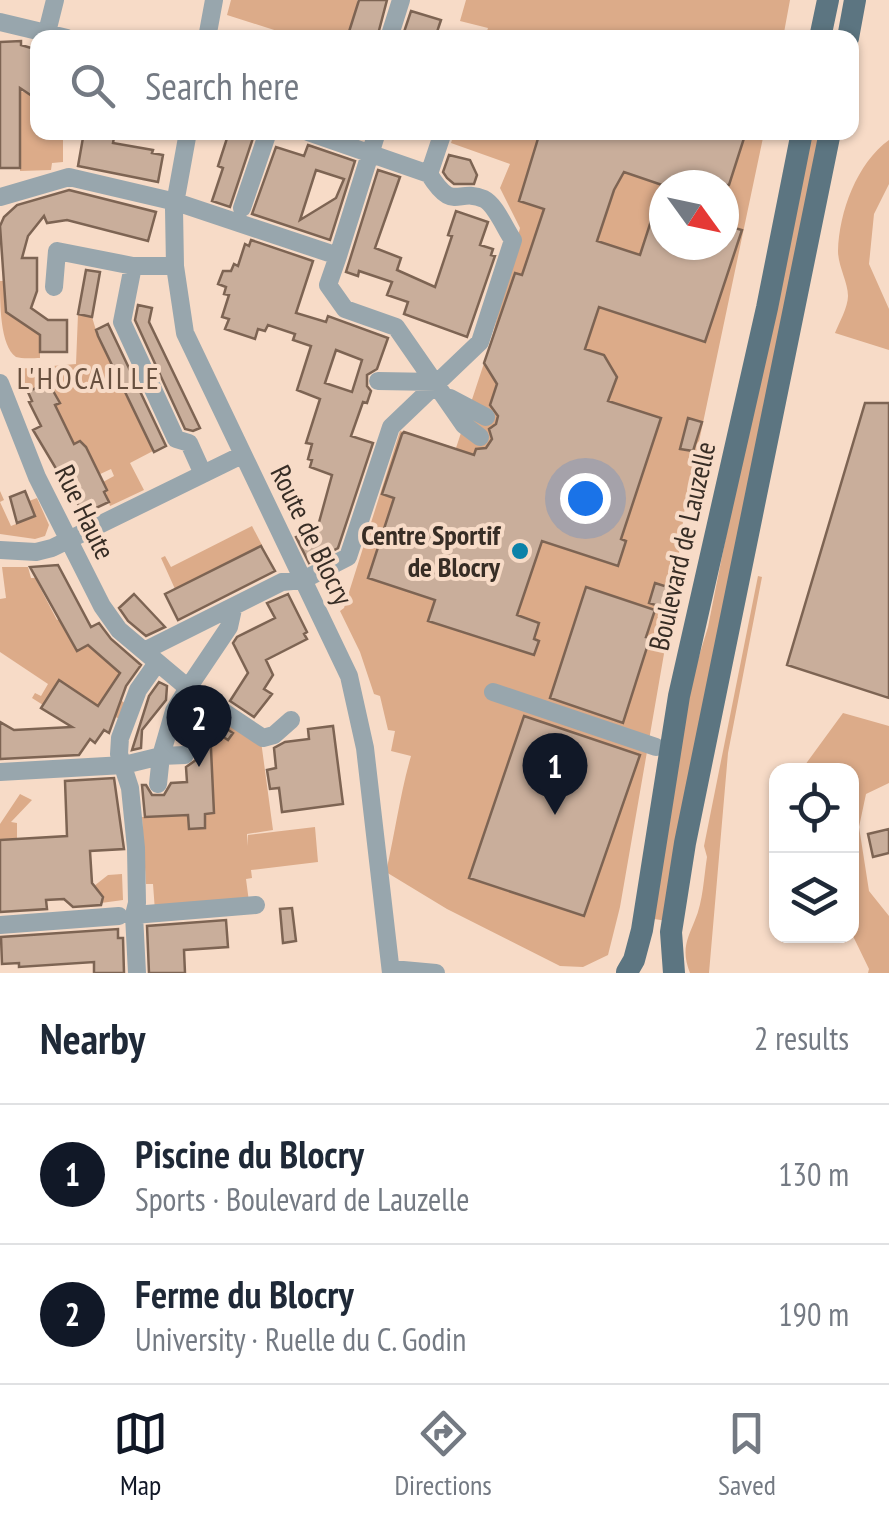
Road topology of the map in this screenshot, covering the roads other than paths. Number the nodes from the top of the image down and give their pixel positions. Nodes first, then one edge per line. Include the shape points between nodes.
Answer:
1 (55, 0) edge
2 (214, 0) edge
3 (401, 0) edge
4 (828, 0) edge
5 (855, 0) edge
6 (0, 22) edge
7 (38, 30) edge
8 (48, 30) edge
9 (208, 30) edge
10 (392, 30) edge
11 (822, 30) edge
12 (849, 30) edge
13 (187, 140) edge
14 (265, 140) edge
15 (332, 140) edge
16 (374, 140) edge
17 (440, 140) edge
18 (800, 140) edge
19 (828, 140) edge
20 (370, 153) junction
21 (429, 174) junction
22 (0, 197) edge
23 (176, 202) junction
24 (242, 208) dead end
25 (338, 256) junction
26 (133, 266) junction
27 (175, 266) junction
28 (54, 288) dead end
29 (378, 381) dead end
30 (0, 382) edge
31 (440, 389) junction
32 (486, 417) dead end
33 (480, 437) dead end
34 (242, 455) junction
35 (203, 474) junction
36 (68, 540) junction
37 (0, 550) edge
38 (303, 580) junction
39 (233, 609) junction
40 (150, 657) junction
41 (188, 688) junction
42 (493, 692) dead end
43 (291, 720) dead end
44 (656, 746) dead end
45 (186, 754) dead end
46 (161, 756) junction
47 (124, 764) junction
48 (0, 772) edge
49 (158, 784) dead end
50 (256, 905) dead end
51 (126, 915) junction
52 (0, 925) edge
53 (392, 971) edge
54 (626, 972) edge
55 (137, 973) edge
56 (436, 973) edge
57 (664, 973) edge
58 (674, 973) edge

1 - 8 street
2 - 9 street
3 - 10 street
4 - 11 main road
5 - 12 main road
6 - 7 street
13 - 23 street, Route de Blocry
14 - 24 street
15 - 20 street
16 - 20 street
17 - 21 street
18 - 54 main road, Boulevard de Lauzelle via 679,696 642,930
19 - 58 main road via 685,843 671,932
20 - 21 street
20 - 25 street
21 - 31 street via 451,198 490,202 512,240 480,342
22 - 23 street via 70,177
23 - 25 street
23 - 27 street, Route de Blocry
25 - 31 street via 328,285 345,309 396,327
26 - 27 street
26 - 28 street via 58,251
26 - 35 street via 122,322 176,439 189,443
27 - 34 street, Route de Blocry via 185,333
29 - 31 street
30 - 36 street, Rue Haute
31 - 32 street
31 - 33 street
31 - 38 street via 390,428 348,556
34 - 35 street
34 - 38 street, Route de Blocry
35 - 36 street
36 - 37 street via 36,552
36 - 40 street, Rue Haute via 102,606
38 - 39 street via 282,582
38 - 53 street, Route de Blocry via 356,702
39 - 40 street
39 - 41 street via 229,627
40 - 41 street, Rue Haute
40 - 47 street via 120,738
41 - 43 street, Rue Haute via 263,738
41 - 46 street
42 - 44 street
45 - 46 street
46 - 47 street
46 - 49 street
47 - 48 street
47 - 51 street via 138,903
50 - 51 street
51 - 52 street
51 - 55 street
53 - 56 street
54 - 57 main road

